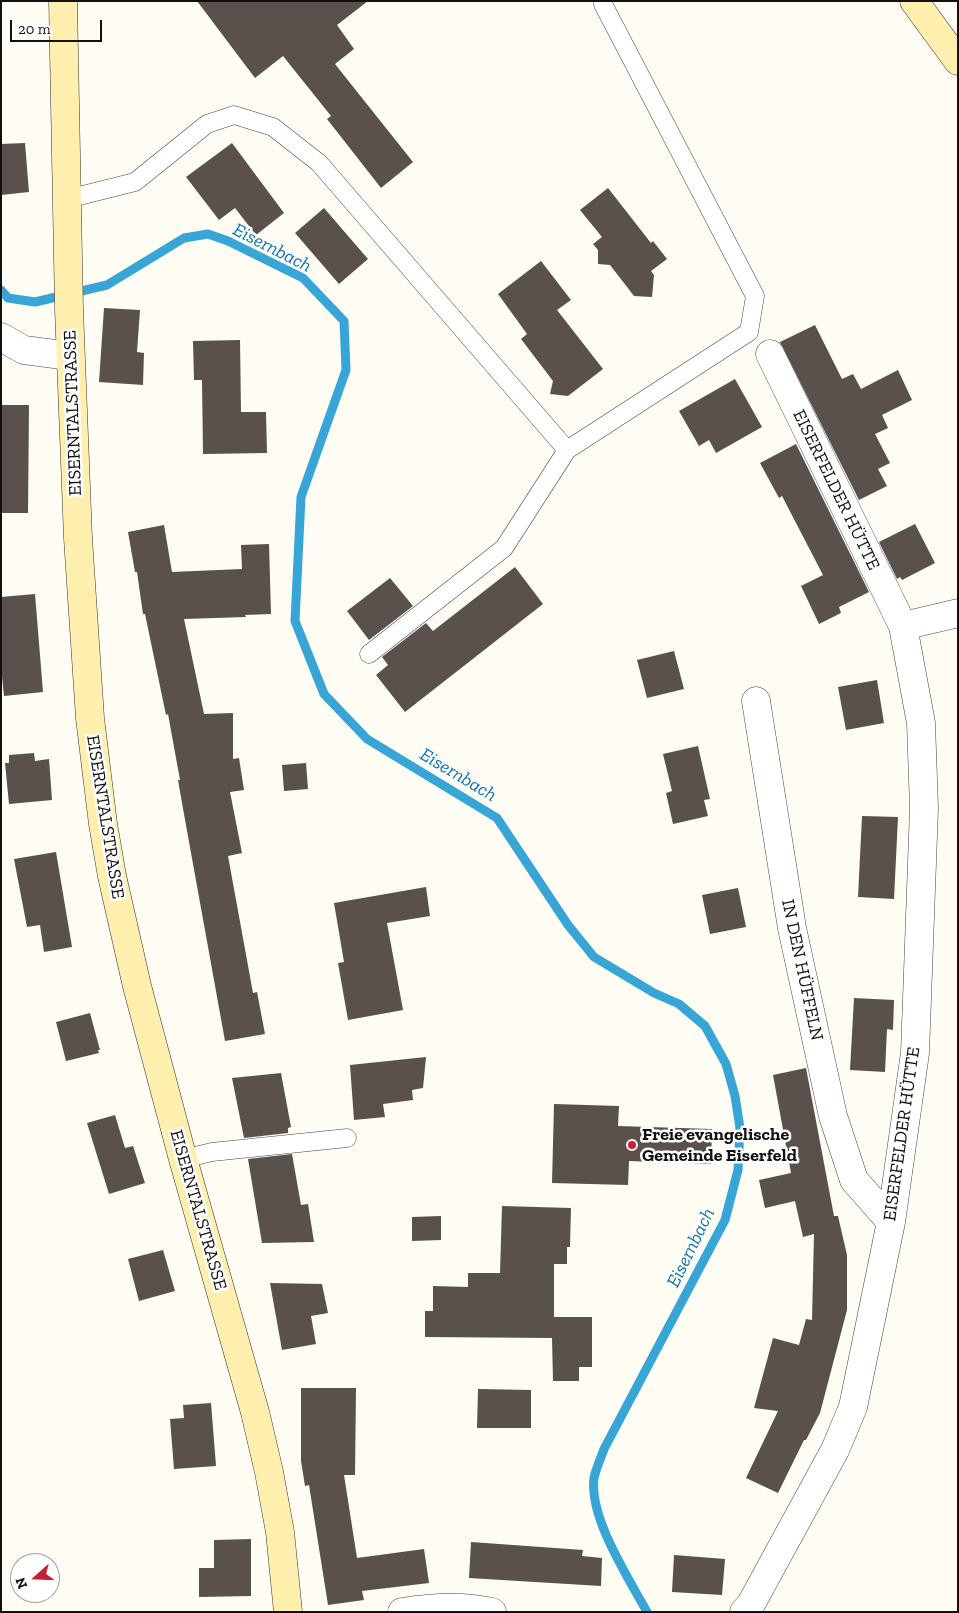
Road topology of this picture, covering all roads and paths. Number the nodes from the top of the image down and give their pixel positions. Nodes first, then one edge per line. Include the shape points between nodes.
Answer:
1 (63, 1) edge
2 (914, 1) edge
3 (603, 4) dead end
4 (958, 61) edge
5 (67, 199) junction
6 (1, 337) edge
7 (770, 354) dead end
8 (70, 356) junction
9 (567, 450) junction
10 (958, 613) edge
11 (903, 626) junction
12 (369, 654) dead end
13 (756, 701) dead end
14 (347, 1138) dead end
15 (183, 1159) junction
16 (891, 1222) junction
17 (288, 1612) edge
18 (402, 1612) edge
19 (492, 1612) edge
20 (744, 1612) edge

1 - 5 main road, EISERNTALSTRASSE
2 - 4 main road
3 - 9 lane via 755,296 749,332
5 - 8 main road, EISERNTALSTRASSE
5 - 9 lane via 135,182 208,124 234,115 273,127 319,163
6 - 8 street via 24,350
7 - 11 street, EISERFELDER HÜTTE
8 - 15 main road, EISERNTALSTRASSE via 90,718 103,824 137,986
9 - 12 lane via 504,548
10 - 11 street
11 - 16 street, EISERFELDER HÜTTE via 921,723 924,808 915,1053
13 - 16 street, IN DEN HÜFFELN via 792,928 833,1116 854,1180
14 - 15 lane via 212,1152
15 - 17 main road, EISERNTALSTRASSE via 269,1472 280,1532
16 - 20 street, EISERFELDER HÜTTE via 852,1407 836,1450
18 - 19 street via 454,1607

